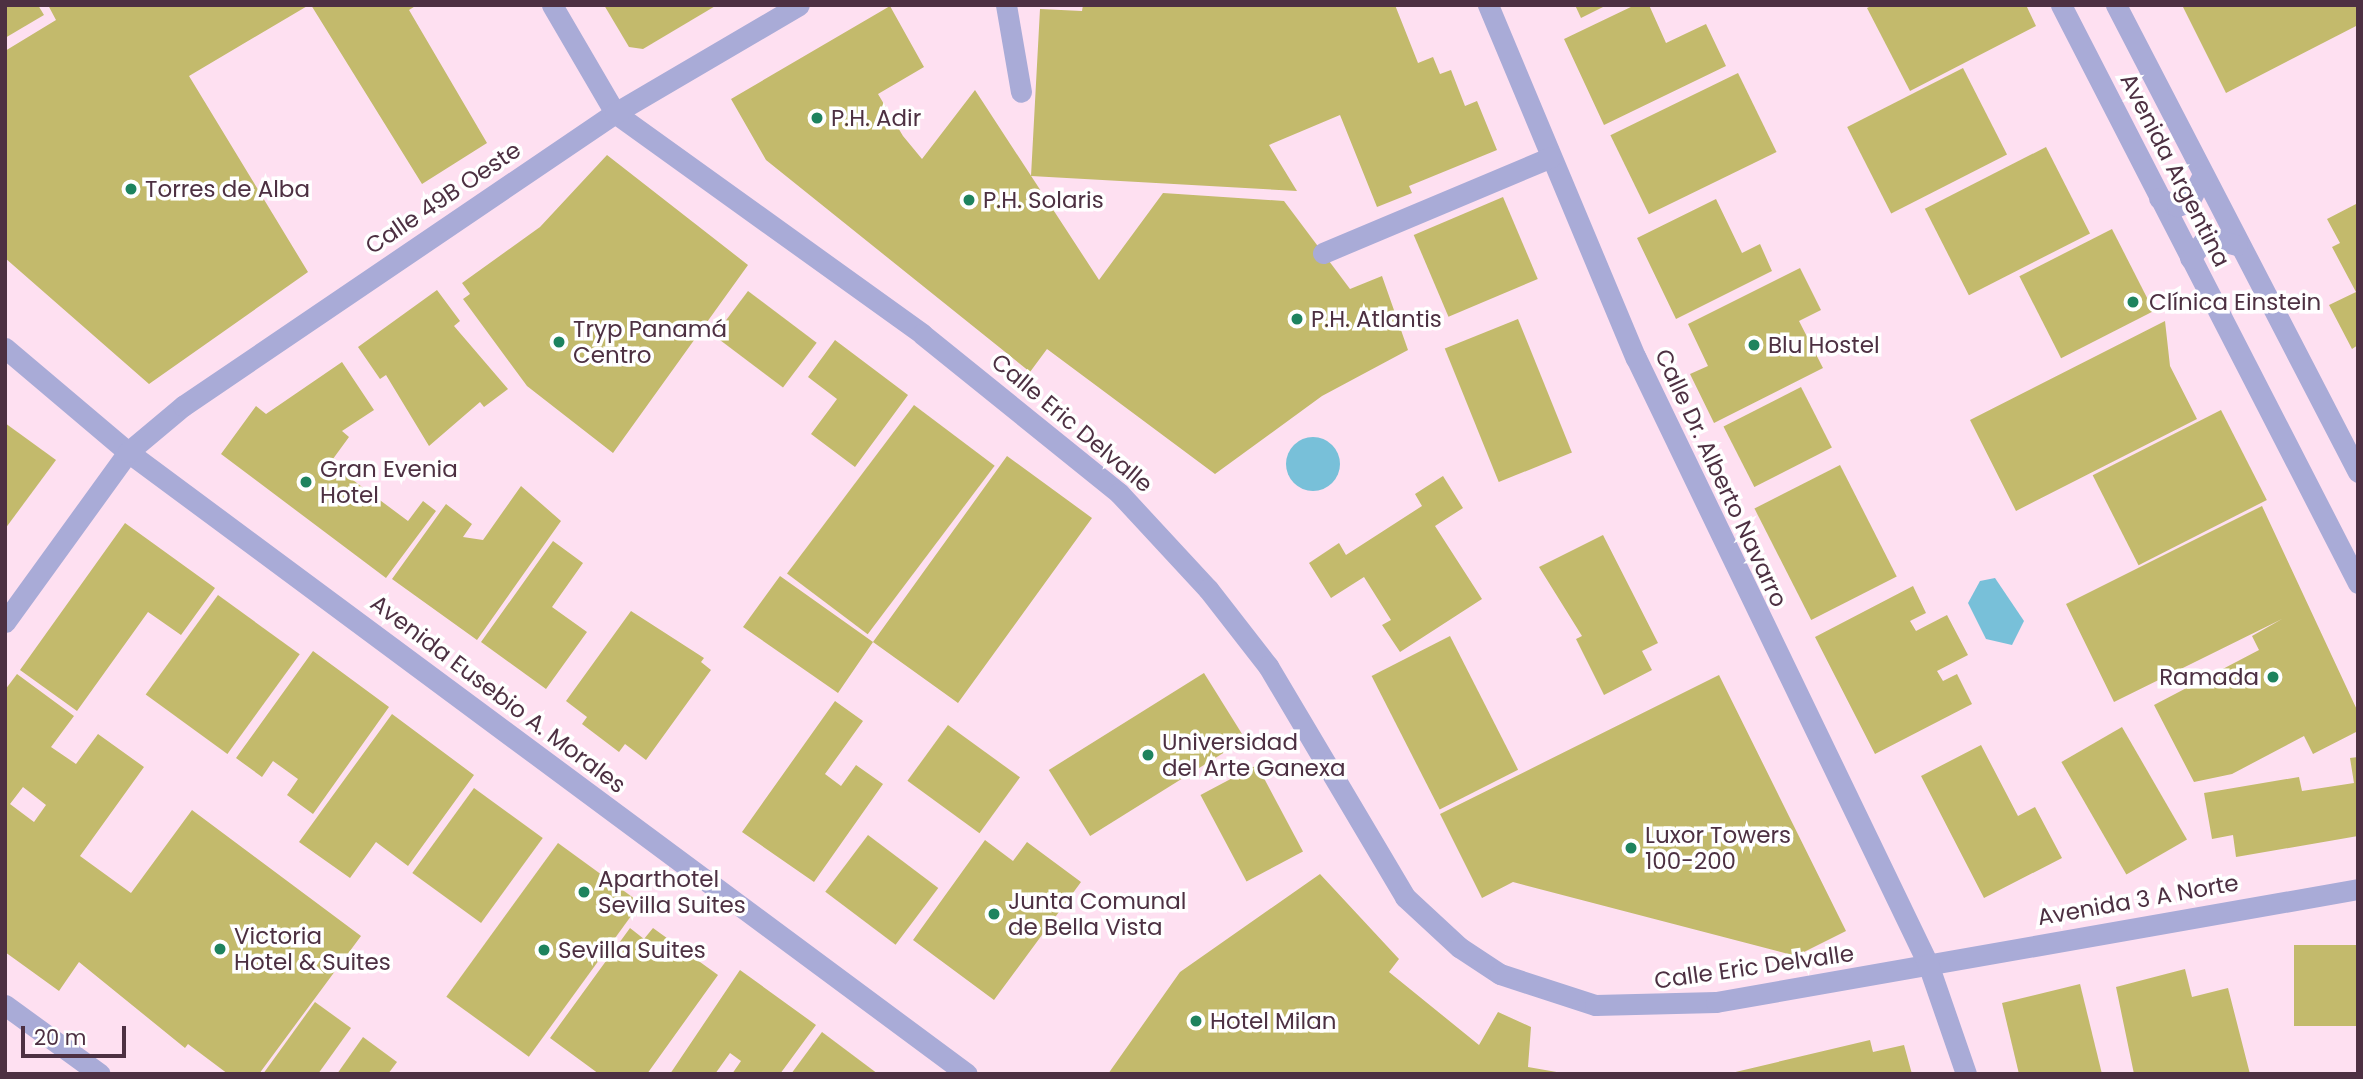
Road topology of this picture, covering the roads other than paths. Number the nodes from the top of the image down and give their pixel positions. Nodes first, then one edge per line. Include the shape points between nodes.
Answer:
1 (552, 5) edge
2 (799, 5) edge
3 (1006, 5) edge
4 (1488, 5) edge
5 (2061, 5) edge
6 (2116, 5) edge
7 (1021, 92) dead end
8 (615, 113) junction
9 (1551, 157) junction
10 (2202, 176) junction
11 (2159, 198) junction
12 (2237, 245) junction
13 (1323, 253) dead end
14 (2190, 257) junction
15 (5, 348) edge
16 (128, 452) junction
17 (2358, 472) edge
18 (2358, 583) edge
19 (5, 621) edge
20 (2358, 889) edge
21 (1928, 964) junction
22 (5, 1005) edge
23 (100, 1074) edge
24 (967, 1074) edge
25 (1966, 1074) edge

1 - 8 street
2 - 8 street, Calle 49B Oeste
3 - 7 street
4 - 9 street, Calle Dr. Alberto Navarro
5 - 11 street, Avenida Argentina
6 - 10 street, Avenida Argentina
8 - 16 street, Calle 49B Oeste via 183,406
8 - 21 street, Calle Eric Delvalle via 922,334 1119,493 1208,589 1268,666 1405,897 1459,947 1500,974 1595,1005 1643,1008 1790,993
9 - 13 street
9 - 21 street, Calle Dr. Alberto Navarro via 1710,523
10 - 11 street via 2189,202 2177,206
10 - 12 street, Avenida Argentina
11 - 14 street, Avenida Argentina
12 - 14 street via 2207,237
12 - 17 street, Avenida Argentina
14 - 18 street, Avenida Argentina
15 - 16 street, Avenida Eusebio A. Morales
16 - 19 street, Calle 49B Oeste
16 - 24 street, Avenida Eusebio A. Morales
20 - 21 street, Avenida 3 A Norte
21 - 25 street, Calle Dr. Alberto Navarro
22 - 23 street

